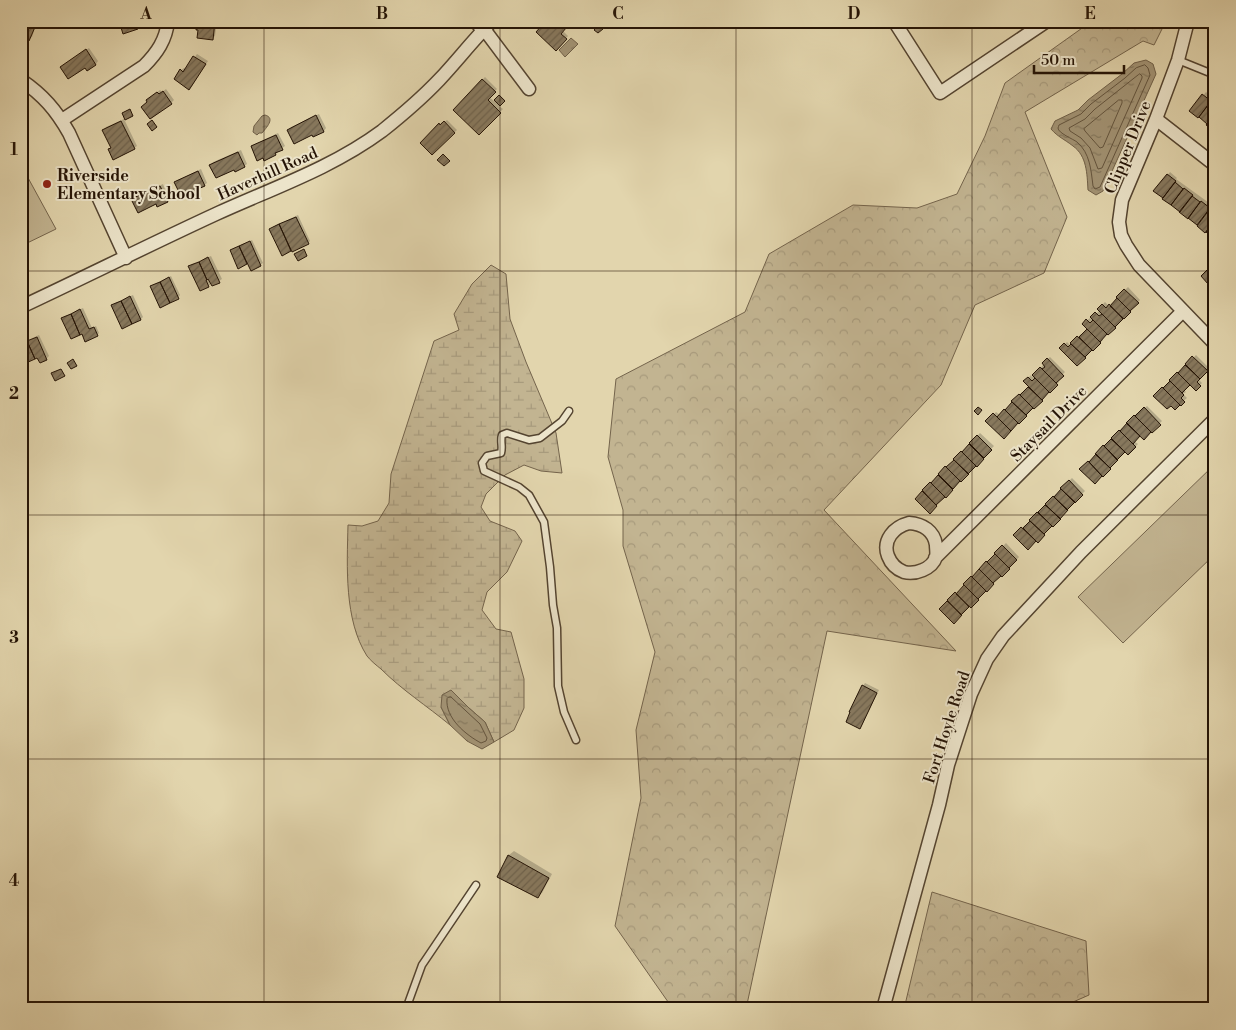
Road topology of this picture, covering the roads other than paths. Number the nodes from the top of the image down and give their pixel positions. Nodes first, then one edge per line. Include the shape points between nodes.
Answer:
1 (168, 21) edge
2 (894, 21) edge
3 (1047, 21) edge
4 (1188, 21) edge
5 (485, 24) edge
6 (1178, 60) junction
7 (1215, 75) edge
8 (21, 80) edge
9 (529, 89) dead end
10 (1156, 119) junction
11 (62, 120) junction
12 (1215, 165) edge
13 (126, 258) junction
14 (21, 307) edge
15 (1183, 311) junction
16 (1215, 344) edge
17 (569, 411) dead end
18 (1215, 419) edge
19 (936, 558) junction
20 (576, 740) dead end
21 (476, 886) dead end
22 (406, 1009) edge
23 (883, 1009) edge

1 - 11 street via 163,41 144,66
2 - 3 street via 940,93
4 - 6 street, Clipper Drive
5 - 9 street
5 - 13 street, Haverhill Road via 438,81 407,110 354,150
6 - 7 lane
6 - 10 street, Clipper Drive
8 - 11 street via 38,92
10 - 12 street
10 - 15 street, Clipper Drive via 1122,200 1119,222 1121,235 1132,257
11 - 13 street
13 - 14 street, Haverhill Road
15 - 16 street, Clipper Drive
15 - 19 street, Staysail Drive
17 - 20 lane via 540,438 529,440 507,433 502,435 501,453 487,456 482,463 484,471 530,495 544,522 557,628 558,686 564,712
18 - 23 street, Fort Hoyle Road via 1075,559 1003,636 987,659 971,694 948,765
19 - 19 street, Staysail Drive via 917,572 901,571 889,560 886,544 889,536 901,525 918,524 932,533
21 - 22 lane via 422,965

